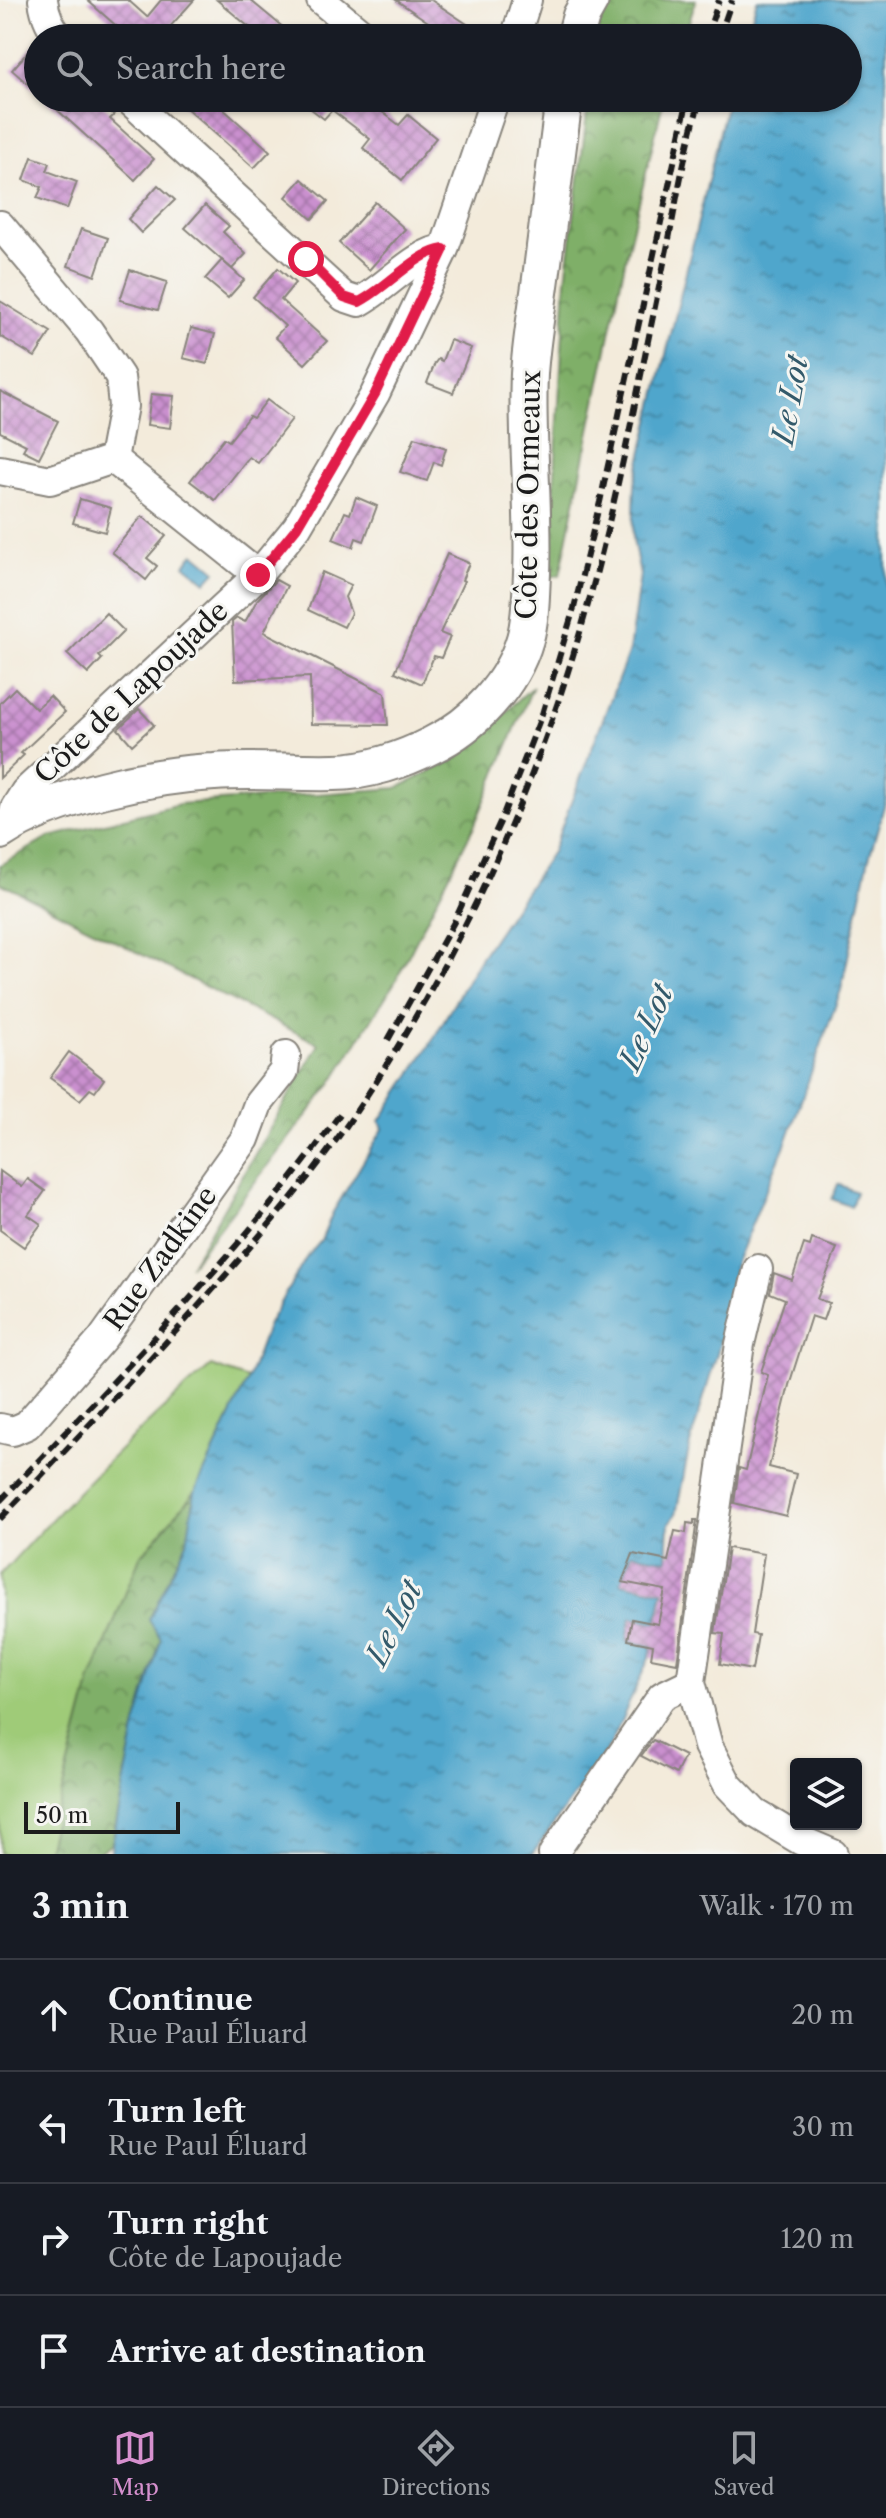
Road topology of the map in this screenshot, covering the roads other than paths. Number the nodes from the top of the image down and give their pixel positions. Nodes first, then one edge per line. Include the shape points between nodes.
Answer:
1 (43, 0) edge
2 (321, 0) edge
3 (527, 0) edge
4 (590, 0) edge
5 (50, 24) edge
6 (350, 24) edge
7 (519, 24) edge
8 (579, 24) edge
9 (142, 112) edge
10 (490, 112) edge
11 (562, 112) edge
12 (0, 225) edge
13 (444, 249) junction
14 (113, 459) junction
15 (0, 470) edge
16 (258, 575) junction
17 (4, 822) edge
18 (286, 1055) dead end
19 (758, 1269) dead end
20 (0, 1428) edge
21 (691, 1682) junction
22 (553, 1854) edge
23 (833, 1854) edge

1 - 5 street
2 - 6 street
3 - 7 street
4 - 8 main road
9 - 13 street via 344,297 359,302 376,294 431,250
10 - 13 street, Côte de Lapoujade
11 - 17 main road, Côte des Ormeaux via 530,369 531,595 525,638 510,674 479,712 448,738 404,759 339,772 213,772 160,778 102,790
12 - 14 street via 89,331 120,377 123,406
13 - 16 street, Côte de Lapoujade via 375,394 297,527
14 - 15 street via 50,480
14 - 16 street
16 - 17 street, Côte de Lapoujade via 25,792
18 - 20 street, Rue Zadkine via 284,1071 258,1104 245,1139 102,1339 27,1425 13,1431
19 - 21 street via 740,1344
21 - 22 street via 662,1696
21 - 23 street via 708,1746 728,1785 755,1813

